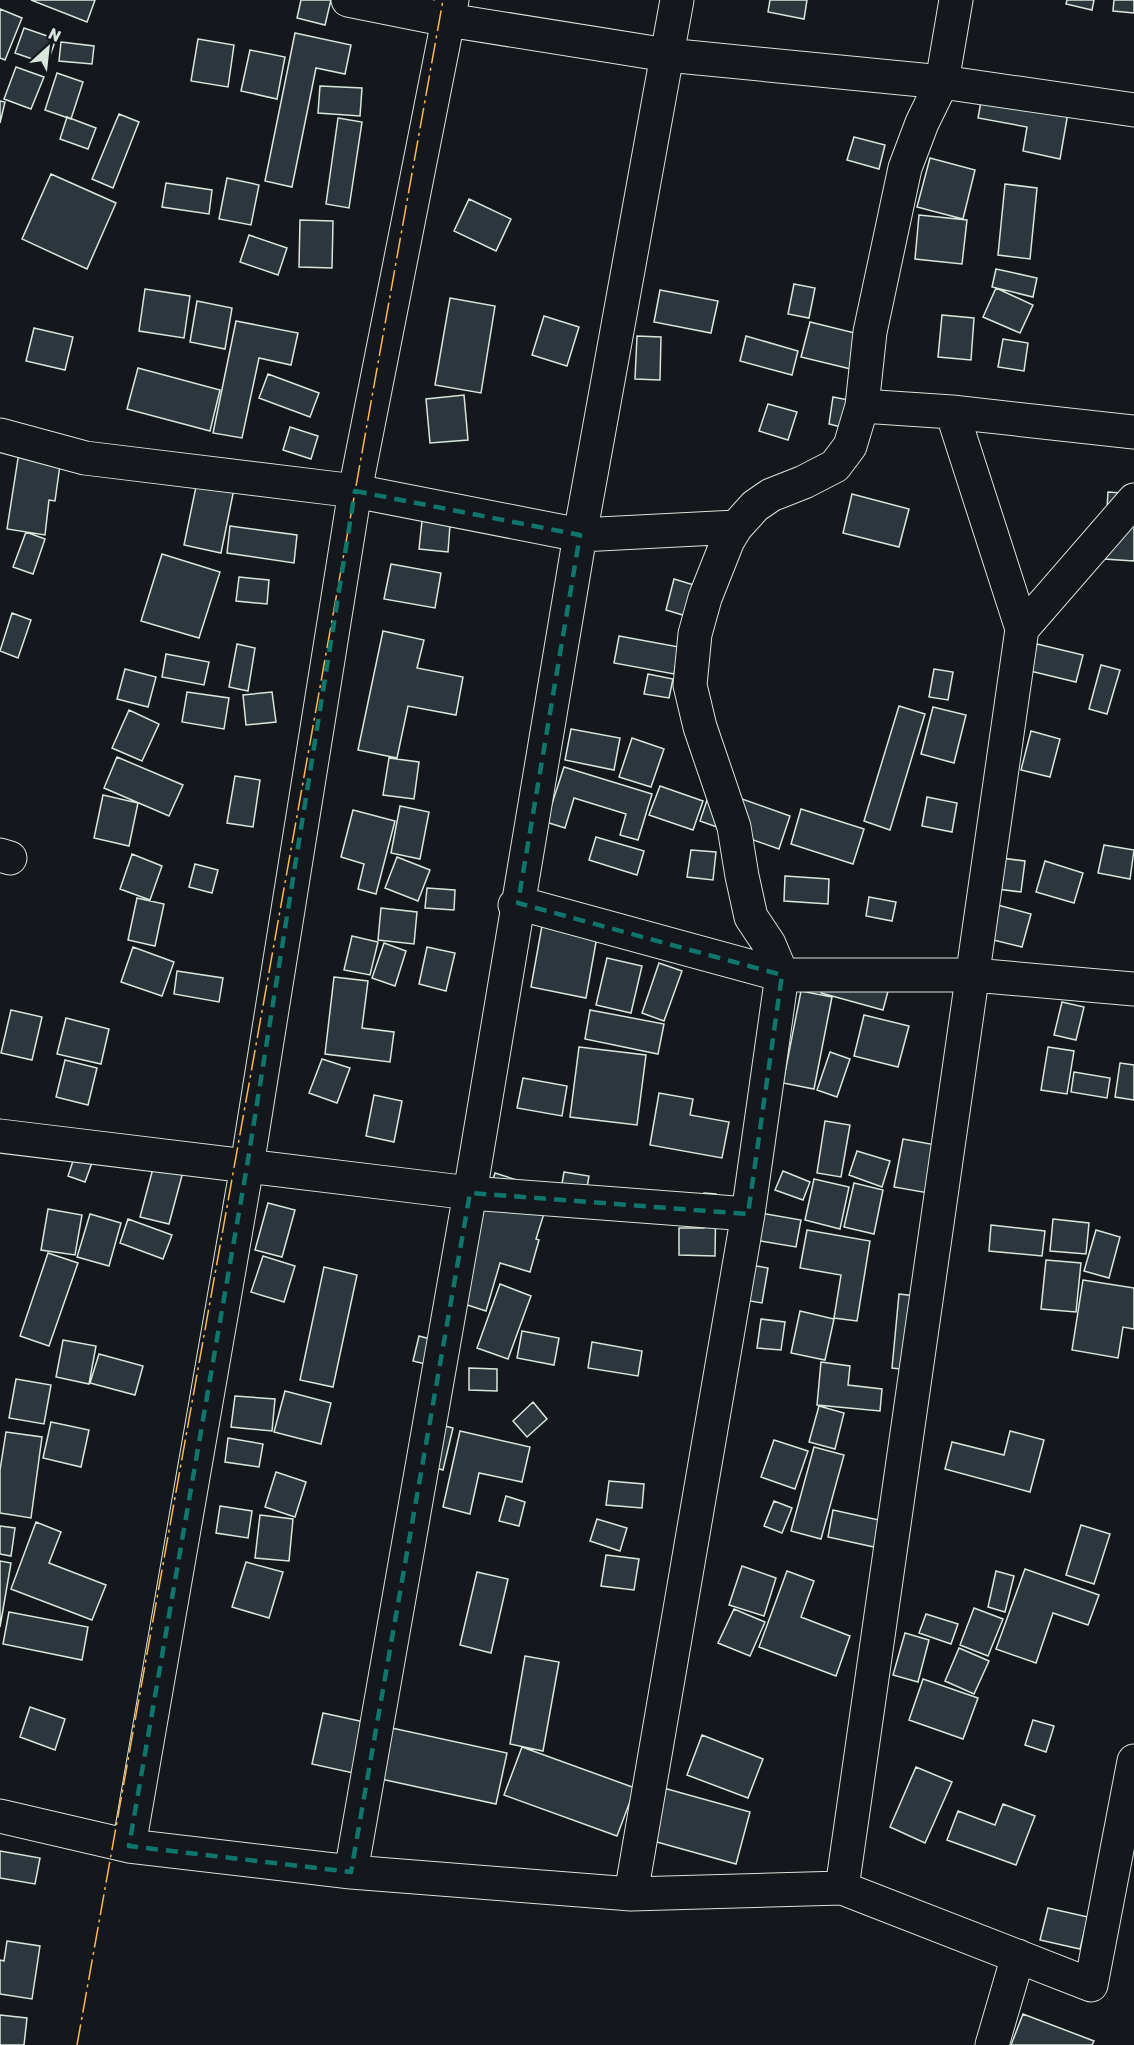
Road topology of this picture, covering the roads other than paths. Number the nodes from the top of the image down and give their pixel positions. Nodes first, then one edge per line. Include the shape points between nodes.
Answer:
1 (348, 0) edge
2 (677, 0) edge
3 (956, 0) edge
4 (450, 10) edge
5 (667, 55) junction
6 (942, 82) junction
7 (1134, 110) edge
8 (862, 406) junction
9 (952, 412) junction
10 (1134, 432) edge
11 (0, 435) edge
12 (355, 491) junction
13 (1134, 500) edge
14 (736, 527) junction
15 (580, 535) junction
16 (1022, 629) junction
17 (516, 904) junction
18 (782, 975) junction
19 (973, 975) junction
20 (1134, 989) edge
21 (0, 1136) edge
22 (247, 1166) junction
23 (470, 1193) junction
24 (748, 1214) junction
25 (1134, 1761) edge
26 (0, 1816) edge
27 (129, 1846) junction
28 (351, 1872) junction
29 (842, 1888) junction
30 (631, 1893) junction
31 (1017, 1956) junction
32 (992, 2045) edge

1 - 4 street
2 - 5 street
3 - 6 street
4 - 5 street
4 - 12 street
5 - 6 street
5 - 15 street
6 - 7 street
6 - 8 street via 905,168 870,332
8 - 9 street
8 - 14 street via 850,446 835,466 771,495
9 - 10 street
9 - 16 street
11 - 12 street via 85,458
12 - 15 street
12 - 22 street
13 - 16 street
14 - 15 street
14 - 18 street via 705,598 695,634 690,685 734,827 751,917 770,944
15 - 17 street
16 - 19 street
17 - 18 street
17 - 23 street
18 - 19 street
18 - 24 street
19 - 20 street
19 - 29 street
21 - 22 street
22 - 23 street
22 - 27 street
23 - 24 street
23 - 28 street
24 - 30 street
25 - 31 street via 1091,1985
26 - 27 street
27 - 28 street
28 - 30 street
29 - 30 street
29 - 31 street
31 - 32 street

